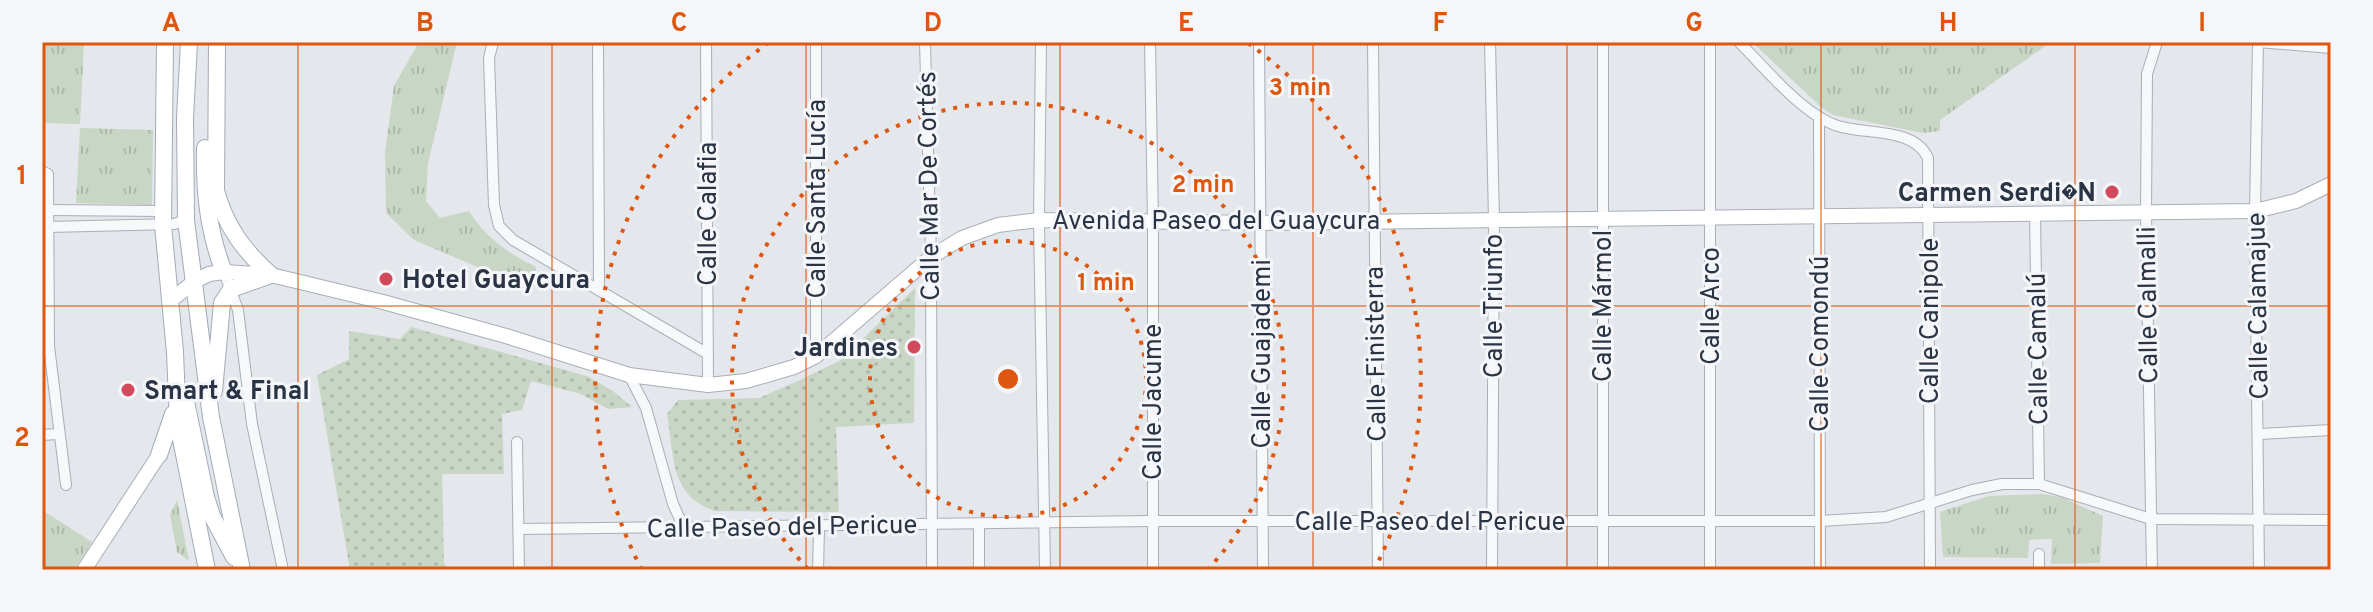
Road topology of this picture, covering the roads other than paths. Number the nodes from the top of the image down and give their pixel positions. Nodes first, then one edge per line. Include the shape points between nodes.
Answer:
1 (165, 42) edge
2 (189, 42) edge
3 (206, 42) edge
4 (217, 42) edge
5 (493, 42) edge
6 (598, 42) edge
7 (706, 42) edge
8 (816, 42) edge
9 (925, 42) edge
10 (1041, 42) edge
11 (1150, 42) edge
12 (1259, 42) edge
13 (1373, 42) edge
14 (1490, 42) edge
15 (1603, 42) edge
16 (1710, 42) edge
17 (1739, 42) edge
18 (2157, 42) edge
19 (2258, 42) edge
20 (2331, 48) edge
21 (1819, 117) junction
22 (42, 171) edge
23 (2331, 184) edge
24 (48, 210) junction
25 (94, 211) junction
26 (2255, 211) junction
27 (2146, 212) junction
28 (2035, 213) junction
29 (1928, 215) junction
30 (1819, 216) junction
31 (1709, 217) junction
32 (163, 218) junction
33 (1602, 218) junction
34 (186, 220) junction
35 (1039, 220) junction
36 (1494, 220) junction
37 (1373, 221) junction
38 (1153, 223) junction
39 (1260, 223) junction
40 (48, 227) junction
41 (94, 227) junction
42 (931, 257) junction
43 (45, 258) edge
44 (224, 272) junction
45 (271, 275) junction
46 (195, 281) junction
47 (231, 289) junction
48 (599, 290) junction
49 (170, 301) junction
50 (46, 346) edge
51 (175, 352) junction
52 (708, 354) junction
53 (816, 356) junction
54 (629, 375) junction
55 (708, 385) junction
56 (177, 401) junction
57 (211, 417) junction
58 (2331, 430) edge
59 (58, 434) junction
60 (2259, 434) junction
61 (42, 435) edge
62 (517, 442) dead end
63 (159, 455) joint
64 (2039, 484) junction
65 (66, 485) dead end
66 (1929, 503) junction
67 (2151, 519) junction
68 (2259, 519) junction
69 (1262, 520) junction
70 (2331, 520) edge
71 (1151, 521) junction
72 (1377, 521) junction
73 (1491, 521) junction
74 (1602, 521) junction
75 (1711, 521) junction
76 (1820, 521) junction
77 (1045, 523) junction
78 (932, 524) junction
79 (979, 524) junction
80 (819, 527) junction
81 (684, 528) junction
82 (519, 529) junction
83 (2039, 554) dead end
84 (84, 570) edge
85 (207, 570) edge
86 (242, 570) edge
87 (283, 570) edge
88 (519, 570) edge
89 (818, 570) edge
90 (932, 570) edge
91 (979, 570) edge
92 (1045, 570) edge
93 (1153, 570) edge
94 (1263, 570) edge
95 (1378, 570) edge
96 (1492, 570) edge
97 (1603, 570) edge
98 (1710, 570) edge
99 (1820, 570) edge
100 (1930, 570) edge
101 (2039, 570) edge
102 (2152, 570) edge
103 (2259, 570) edge

1 - 32 main road
2 - 34 main road
3 - 44 main road via 205,191
4 - 45 main road via 216,191 238,242
5 - 48 street via 489,72 499,226 513,240
6 - 48 street
7 - 52 street, Calle Calafia
8 - 53 street, Calle Santa Lucía
9 - 42 street, Calle Mar De Cortés
10 - 35 street
11 - 38 street, Calle Jacume
12 - 39 street, Calle Guajademi
13 - 37 street, Calle Finisterra
14 - 36 street, Calle Triunfo
15 - 33 street, Calle Mármol
16 - 31 street, Calle Arco
17 - 21 street, Calle Canipole
18 - 27 street, Calle Calmalli via 2147,74
19 - 20 street
19 - 26 street, Calle Calamajue
21 - 29 street, Calle Canipole via 1838,126 1904,137 1924,150
21 - 30 street, Calle Comondú
22 - 24 street via 48,174
23 - 26 street, Avenida Paseo del Guaycura via 2296,201
24 - 25 street
24 - 40 street
25 - 32 street
25 - 41 street
26 - 27 street, Avenida Paseo del Guaycura
26 - 60 street, Calle Calamajue
27 - 28 street, Avenida Paseo del Guaycura
27 - 67 street, Calle Calmalli
28 - 29 street, Avenida Paseo del Guaycura
28 - 64 street, Calle Camalú
29 - 30 street, Avenida Paseo del Guaycura
29 - 66 street, Calle Canipole
30 - 31 street, Avenida Paseo del Guaycura
30 - 76 street, Calle Comondú
31 - 33 street, Avenida Paseo del Guaycura
31 - 75 street, Calle Arco
32 - 34 street
32 - 41 street
32 - 49 main road
33 - 36 street, Avenida Paseo del Guaycura
33 - 74 street, Calle Mármol
34 - 46 main road
35 - 38 street, Avenida Paseo del Guaycura
35 - 42 street, Avenida Paseo del Guaycura via 981,230
35 - 77 street
36 - 37 street, Avenida Paseo del Guaycura
36 - 73 street, Calle Triunfo
37 - 39 street, Avenida Paseo del Guaycura
37 - 72 street, Calle Finisterra
38 - 39 street, Avenida Paseo del Guaycura
38 - 71 street, Calle Jacume
39 - 69 street, Calle Guajademi
40 - 41 street
40 - 43 street
42 - 53 street, Avenida Paseo del Guaycura
42 - 78 street, Calle Mar De Cortés
43 - 50 street
44 - 45 street, Avenida Paseo del Guaycura
44 - 46 street, Avenida Paseo del Guaycura
44 - 47 street
45 - 47 main road
45 - 54 street, Avenida Paseo del Guaycura via 424,313
46 - 49 street, Avenida Paseo del Guaycura
46 - 57 main road
47 - 57 main road via 220,310
47 - 87 street
48 - 52 street
49 - 51 main road
50 - 59 street
51 - 56 main road
51 - 86 main road via 206,497
52 - 55 street, Calle Calafia
53 - 55 street, Avenida Paseo del Guaycura via 771,375
54 - 55 street, Avenida Paseo del Guaycura
54 - 81 street via 646,408
56 - 63 main road
56 - 85 main road
57 - 86 main road
58 - 60 street
59 - 61 street
59 - 65 street
60 - 68 street, Calle Calamajue
62 - 82 street
63 - 84 street
64 - 66 street, Calle Paseo del Pericue via 2002,484
64 - 67 street, Calle Paseo del Pericue
66 - 76 street, Calle Paseo del Pericue via 1886,517
66 - 100 street, Calle Canipole
67 - 68 street, Calle Paseo del Pericue
67 - 102 street, Calle Calmalli
68 - 70 street, Calle Paseo del Pericue
68 - 103 street, Calle Calamajue
69 - 71 street, Calle Paseo del Pericue
69 - 72 street, Calle Paseo del Pericue
69 - 94 street, Calle Guajademi
71 - 77 street, Calle Paseo del Pericue
71 - 93 street, Calle Jacume
72 - 73 street, Calle Paseo del Pericue
72 - 95 street, Calle Finisterra
73 - 74 street, Calle Paseo del Pericue
73 - 96 street, Calle Triunfo
74 - 75 street, Calle Paseo del Pericue
74 - 97 street, Calle Mármol
75 - 76 street, Calle Paseo del Pericue
75 - 98 street, Calle Arco
76 - 99 street, Calle Comondú
77 - 79 street, Calle Paseo del Pericue
77 - 92 street
78 - 79 street, Calle Paseo del Pericue
78 - 80 street, Calle Paseo del Pericue
78 - 90 street, Calle Mar De Cortés
79 - 91 street
80 - 81 street, Calle Paseo del Pericue
80 - 89 street
81 - 82 street, Calle Paseo del Pericue
82 - 88 street
83 - 101 street

